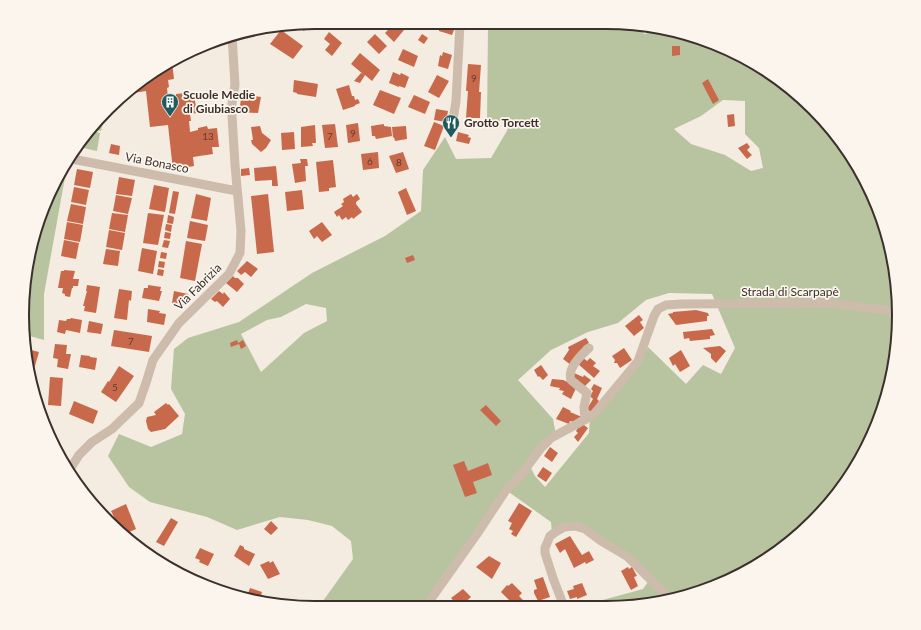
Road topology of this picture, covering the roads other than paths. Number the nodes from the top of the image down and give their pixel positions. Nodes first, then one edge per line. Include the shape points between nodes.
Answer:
1 (460, 29) edge
2 (232, 41) edge
3 (452, 127) dead end
4 (75, 160) edge
5 (237, 191) junction
6 (892, 311) edge
7 (589, 348) dead end
8 (585, 420) junction
9 (72, 466) edge
10 (666, 595) edge
11 (430, 601) edge
12 (562, 601) edge

1 - 3 street
2 - 5 street, Via Fabrizia via 235,85 232,116
4 - 5 street, Via Bonasco
5 - 9 street, Via Fabrizia via 242,244 233,268 224,280 182,319 170,335 153,360 139,403 112,429 92,442
6 - 8 street, Strada di Scarpapè via 831,303 681,304 660,307 654,316 638,361 599,408
7 - 8 street via 570,372 571,380 587,394
8 - 11 street via 551,438 541,448 506,490
10 - 12 street via 628,557 588,531 575,526 564,527 550,536 545,548

